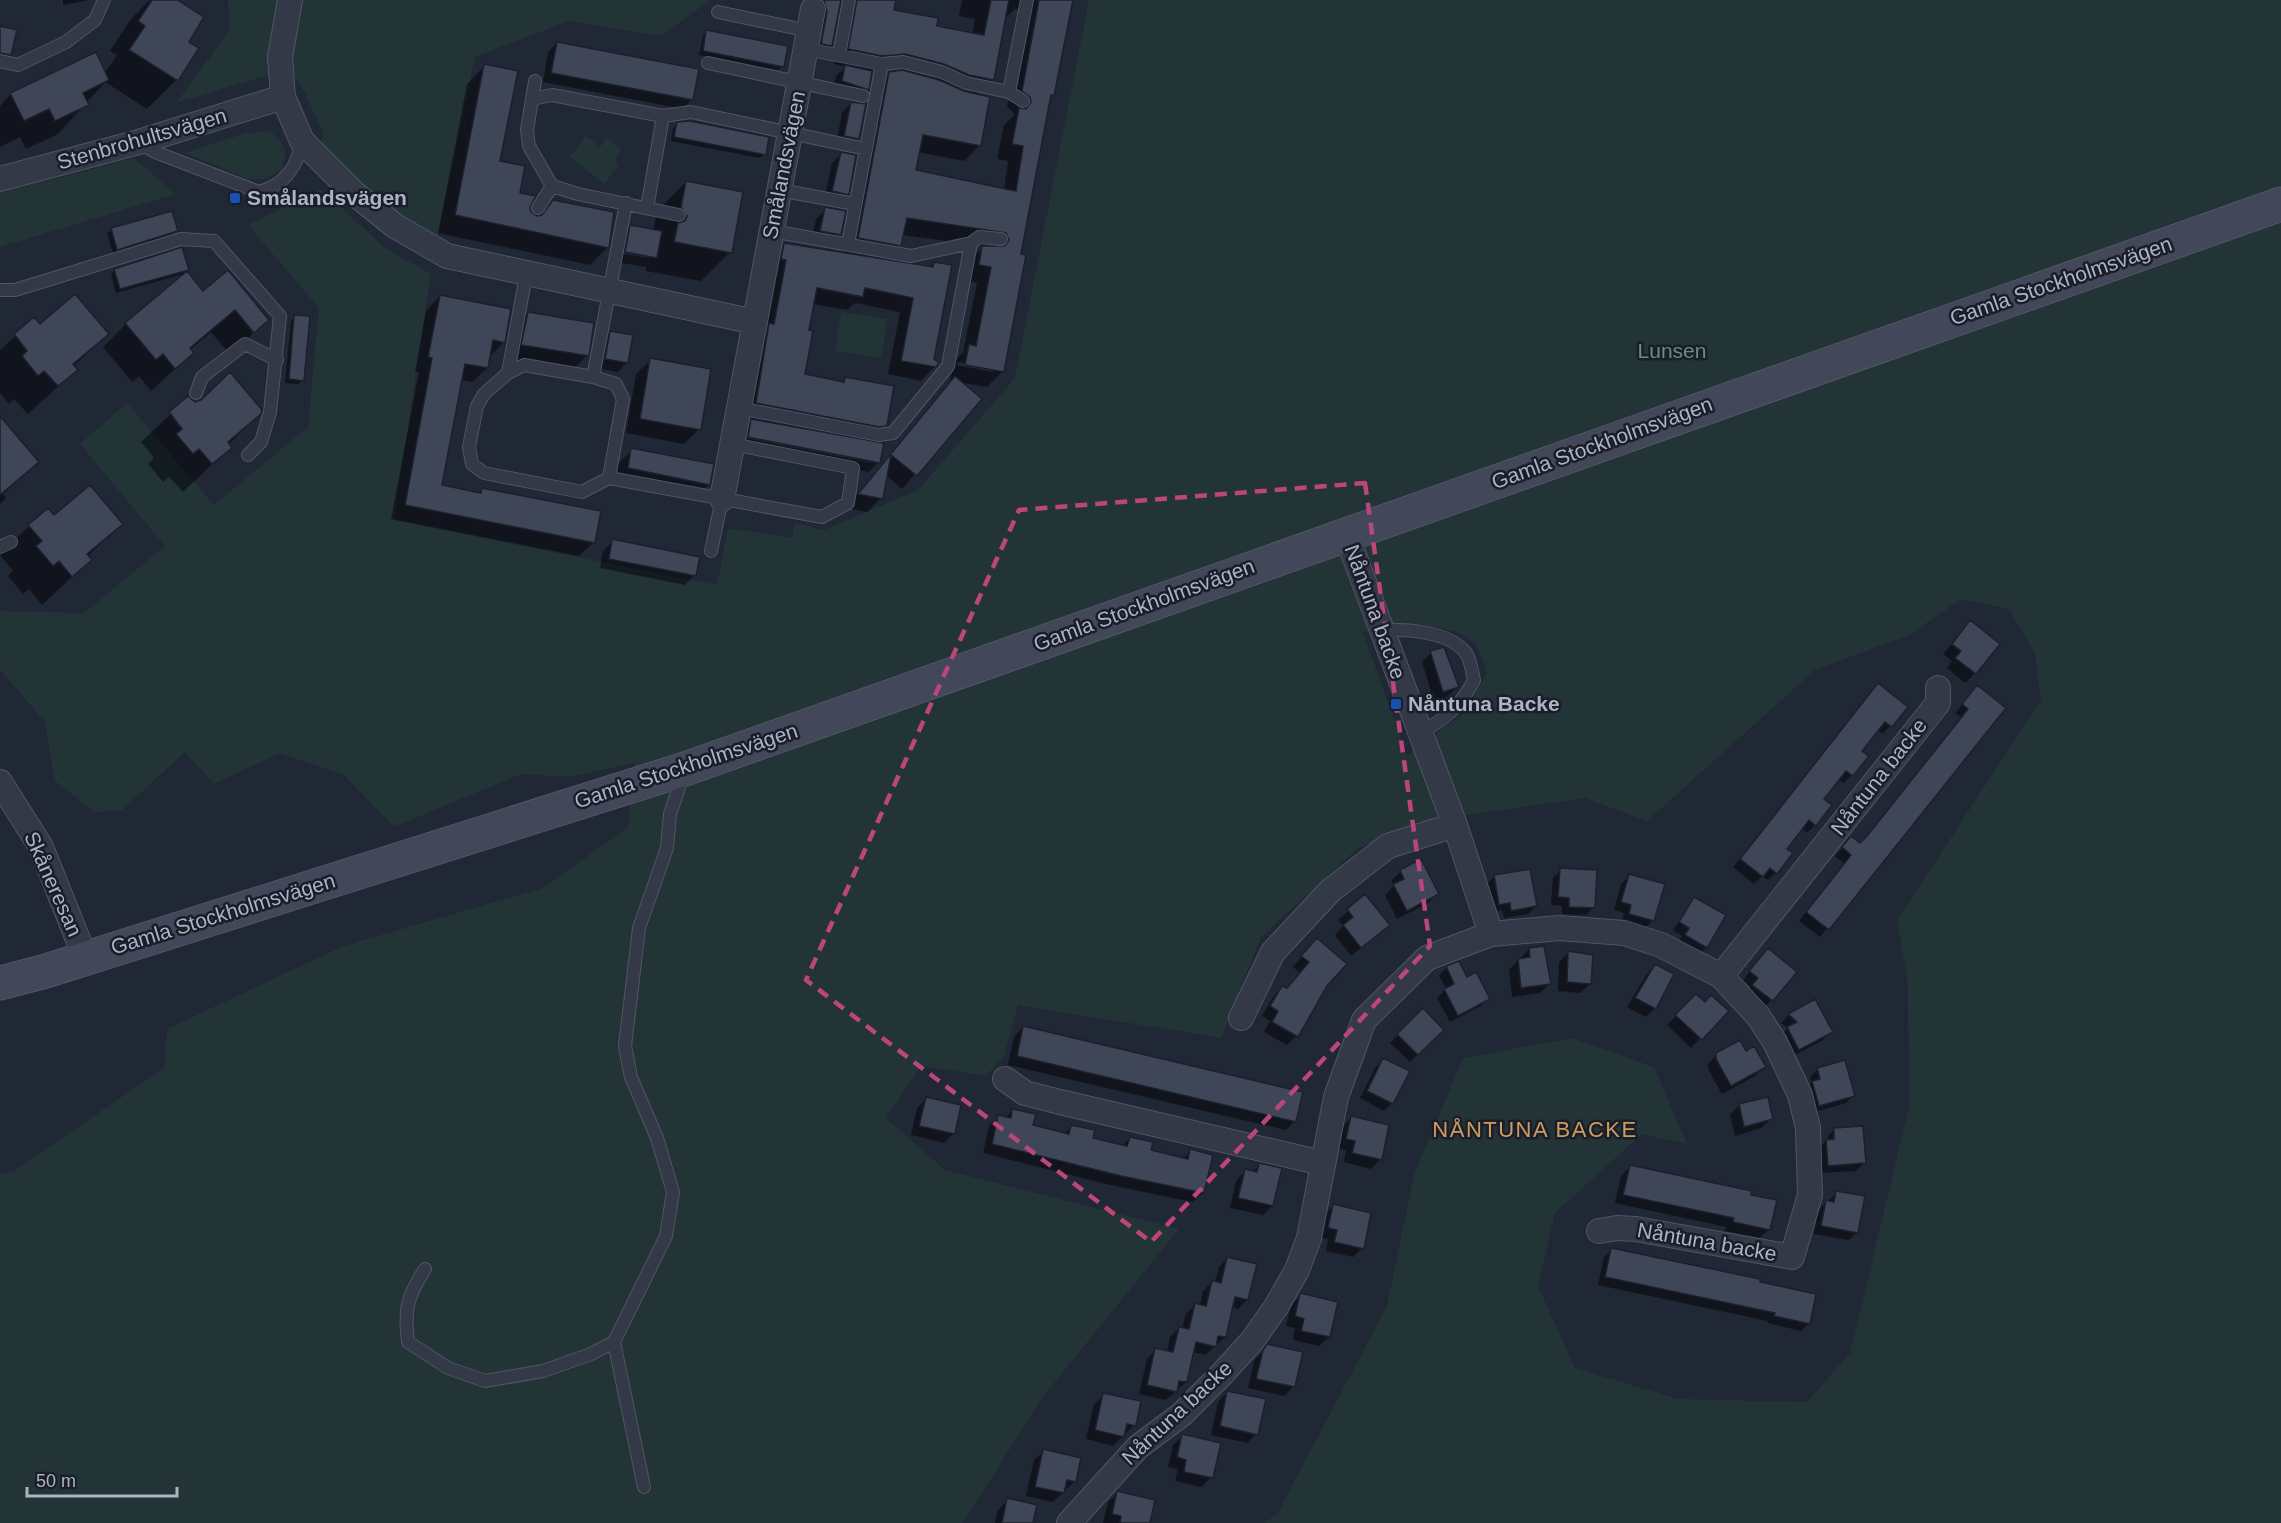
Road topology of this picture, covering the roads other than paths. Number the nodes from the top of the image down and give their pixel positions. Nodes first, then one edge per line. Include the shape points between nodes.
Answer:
1 (104, 0) edge
2 (290, 0) edge
3 (849, 0) edge
4 (1027, 0) edge
5 (718, 12) dead end
6 (811, 22) edge
7 (839, 55) junction
8 (0, 61) edge
9 (708, 63) dead end
10 (882, 64) junction
11 (535, 81) dead end
12 (800, 83) junction
13 (1009, 92) junction
14 (283, 96) junction
15 (863, 96) dead end
16 (532, 99) junction
17 (1023, 101) dead end
18 (663, 116) junction
19 (790, 134) junction
20 (302, 141) junction
21 (139, 142) junction
22 (866, 149) junction
23 (0, 179) edge
24 (552, 186) junction
25 (779, 190) junction
26 (626, 204) junction
27 (855, 204) junction
28 (2281, 204) edge
29 (538, 208) dead end
30 (647, 208) junction
31 (679, 215) dead end
32 (772, 231) junction
33 (1001, 239) dead end
34 (971, 243) junction
35 (848, 244) junction
36 (526, 275) junction
37 (0, 290) edge
38 (609, 291) junction
39 (755, 322) junction
40 (277, 360) junction
41 (508, 373) junction
42 (593, 377) junction
43 (196, 393) dead end
44 (739, 408) junction
45 (732, 444) junction
46 (248, 455) dead end
47 (609, 477) junction
48 (722, 499) junction
49 (1346, 534) junction
50 (711, 551) dead end
51 (1383, 631) junction
52 (1938, 688) dead end
53 (1418, 733) junction
54 (685, 769) junction
55 (0, 782) edge
56 (1455, 825) junction
57 (1491, 934) junction
58 (85, 957) junction
59 (1721, 976) junction
60 (0, 983) edge
61 (1241, 1018) dead end
62 (1005, 1079) dead end
63 (1322, 1162) junction
64 (1599, 1231) dead end
65 (425, 1269) dead end
66 (614, 1342) junction
67 (644, 1487) dead end
68 (1069, 1523) edge

1 - 8 lane via 95,20 66,42 18,64
2 - 14 street via 280,57
3 - 7 lane
4 - 13 lane
5 - 6 lane
6 - 7 lane
6 - 12 street, Smålandsvägen
7 - 10 lane
9 - 12 lane
10 - 13 lane via 903,62 966,83
10 - 22 lane
11 - 16 lane
12 - 15 lane
12 - 19 street, Smålandsvägen
13 - 17 lane
14 - 20 street
14 - 21 street, Stenbrohultsvägen
16 - 18 lane via 552,95
16 - 24 lane via 527,130 529,146
18 - 19 lane via 691,112
18 - 30 lane
19 - 22 lane
19 - 25 street, Smålandsvägen
20 - 21 lane via 294,169 272,189 259,192 155,152
20 - 36 street via 354,193 425,245 447,256
21 - 23 street, Stenbrohultsvägen
22 - 27 lane
24 - 26 lane
24 - 29 lane
25 - 27 lane
25 - 32 street, Smålandsvägen
26 - 30 lane
26 - 38 lane
27 - 35 lane
28 - 49 main road, Gamla Stockholmsvägen
30 - 31 lane
32 - 35 lane
32 - 39 street, Smålandsvägen
33 - 34 lane via 980,237
34 - 35 lane via 911,256
34 - 44 lane via 948,366 893,433 879,435
36 - 38 street
36 - 41 lane
37 - 40 lane via 15,290 181,239 213,241 280,316
38 - 39 street
38 - 42 lane
39 - 44 street, Smålandsvägen
40 - 43 lane via 245,344 202,377
40 - 46 lane via 270,412 261,442
41 - 42 lane via 524,365
41 - 47 lane via 484,394 477,406 469,447 472,464 484,473 582,492
42 - 47 lane via 616,384 623,399
44 - 45 street, Smålandsvägen
45 - 48 street, Smålandsvägen
45 - 48 lane via 854,468 848,503 822,517
47 - 48 lane
48 - 50 lane
49 - 51 street, Nåntuna backe
49 - 54 main road, Gamla Stockholmsvägen
51 - 53 street, Nåntuna backe
51 - 53 lane via 1401,629 1455,642 1467,655 1474,680 1465,698 1450,714
52 - 59 street, Nåntuna backe via 1938,703
53 - 56 street, Nåntuna backe
54 - 58 main road, Gamla Stockholmsvägen
54 - 66 lane via 670,814 667,848 639,928 625,1046 632,1077 657,1138 673,1192 666,1236
55 - 58 street, Skåneresan via 41,847
56 - 57 street, Nåntuna backe
56 - 61 street via 1388,846 1329,891 1273,952
57 - 59 street, Nåntuna backe via 1559,928 1624,933 1661,945
57 - 63 street, Nåntuna backe via 1428,958 1364,1020 1336,1097
58 - 60 main road, Gamla Stockholmsvägen
59 - 64 street, Nåntuna backe via 1758,1016 1800,1095 1808,1128 1810,1195 1792,1257 1636,1229
62 - 63 street via 1025,1093 1051,1100
63 - 68 street, Nåntuna backe via 1309,1238 1276,1307 1221,1375 1182,1414 1138,1447
65 - 66 lane via 405,1314 408,1342 448,1368 485,1381 543,1371
66 - 67 lane

